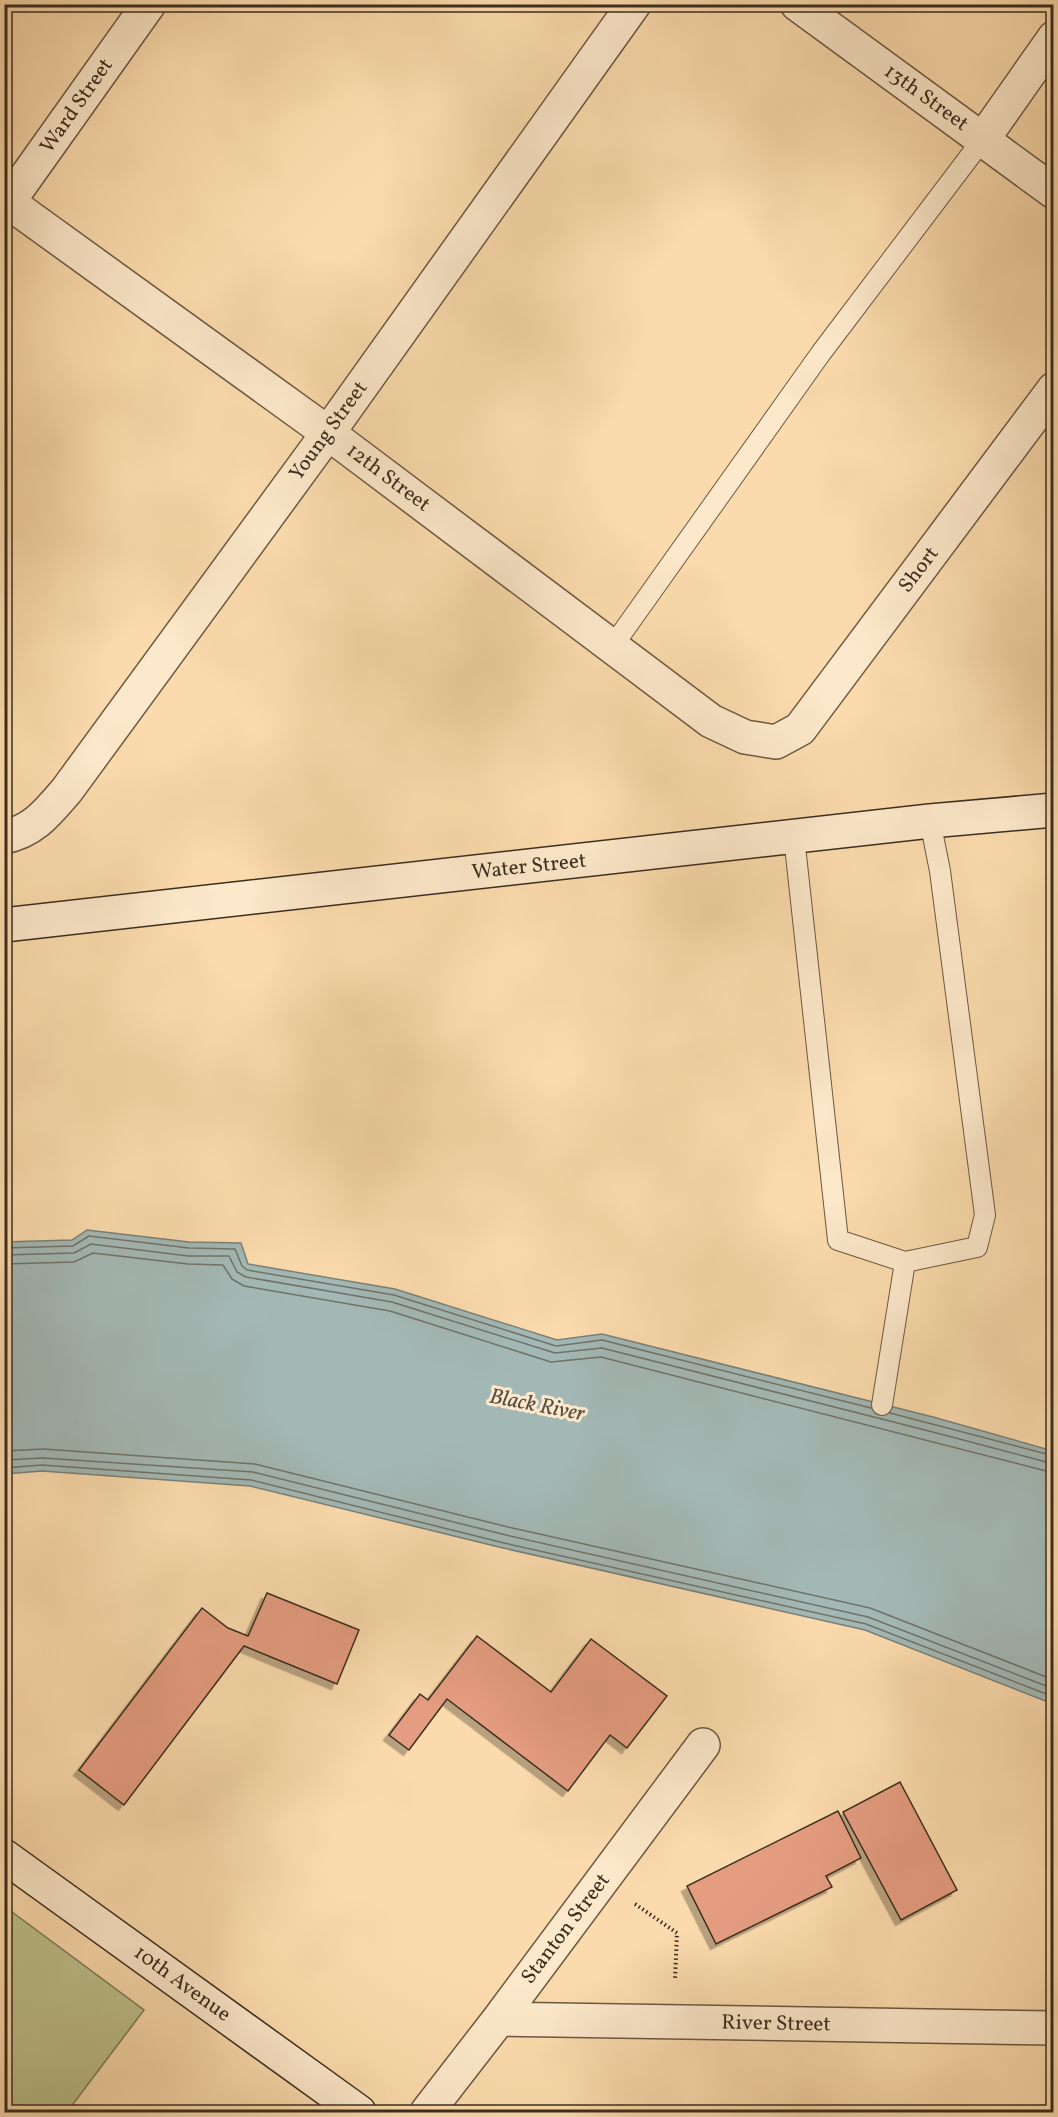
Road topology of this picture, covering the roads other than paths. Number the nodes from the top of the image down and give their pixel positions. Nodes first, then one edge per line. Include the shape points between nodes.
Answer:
1 (149, 4) edge
2 (634, 4) edge
3 (797, 4) edge
4 (1053, 38) edge
5 (982, 139) junction
6 (1053, 192) edge
7 (6, 203) edge
8 (1053, 389) edge
9 (328, 433) junction
10 (612, 647) junction
11 (777, 742) joint
12 (1053, 810) edge
13 (930, 821) junction
14 (4, 837) edge
15 (794, 837) junction
16 (4, 926) edge
17 (905, 1262) junction
18 (882, 1405) dead end
19 (703, 1744) dead end
20 (4, 1856) edge
21 (499, 2019) junction
22 (1053, 2028) edge
23 (359, 2112) edge
24 (427, 2112) edge

1 - 7 street, Ward Street
2 - 9 street, Young Street
3 - 5 street, 13th Street
4 - 5 street
5 - 6 street, 13th Street
5 - 10 lane via 821,353
7 - 9 street, 12th Street
8 - 11 street, Short via 800,729
9 - 10 street, 12th Street
9 - 14 street, Young Street via 67,790 41,820 19,834
10 - 11 street, 12th Street via 711,721 745,737
12 - 13 street, Water Street
13 - 15 street, Water Street
13 - 17 lane via 985,1215 977,1247
15 - 16 street, Water Street
15 - 17 lane via 838,1240
17 - 18 lane
19 - 21 street, Stanton Street
20 - 23 street, 10th Avenue
21 - 22 street, River Street
21 - 24 street, Stanton Street

